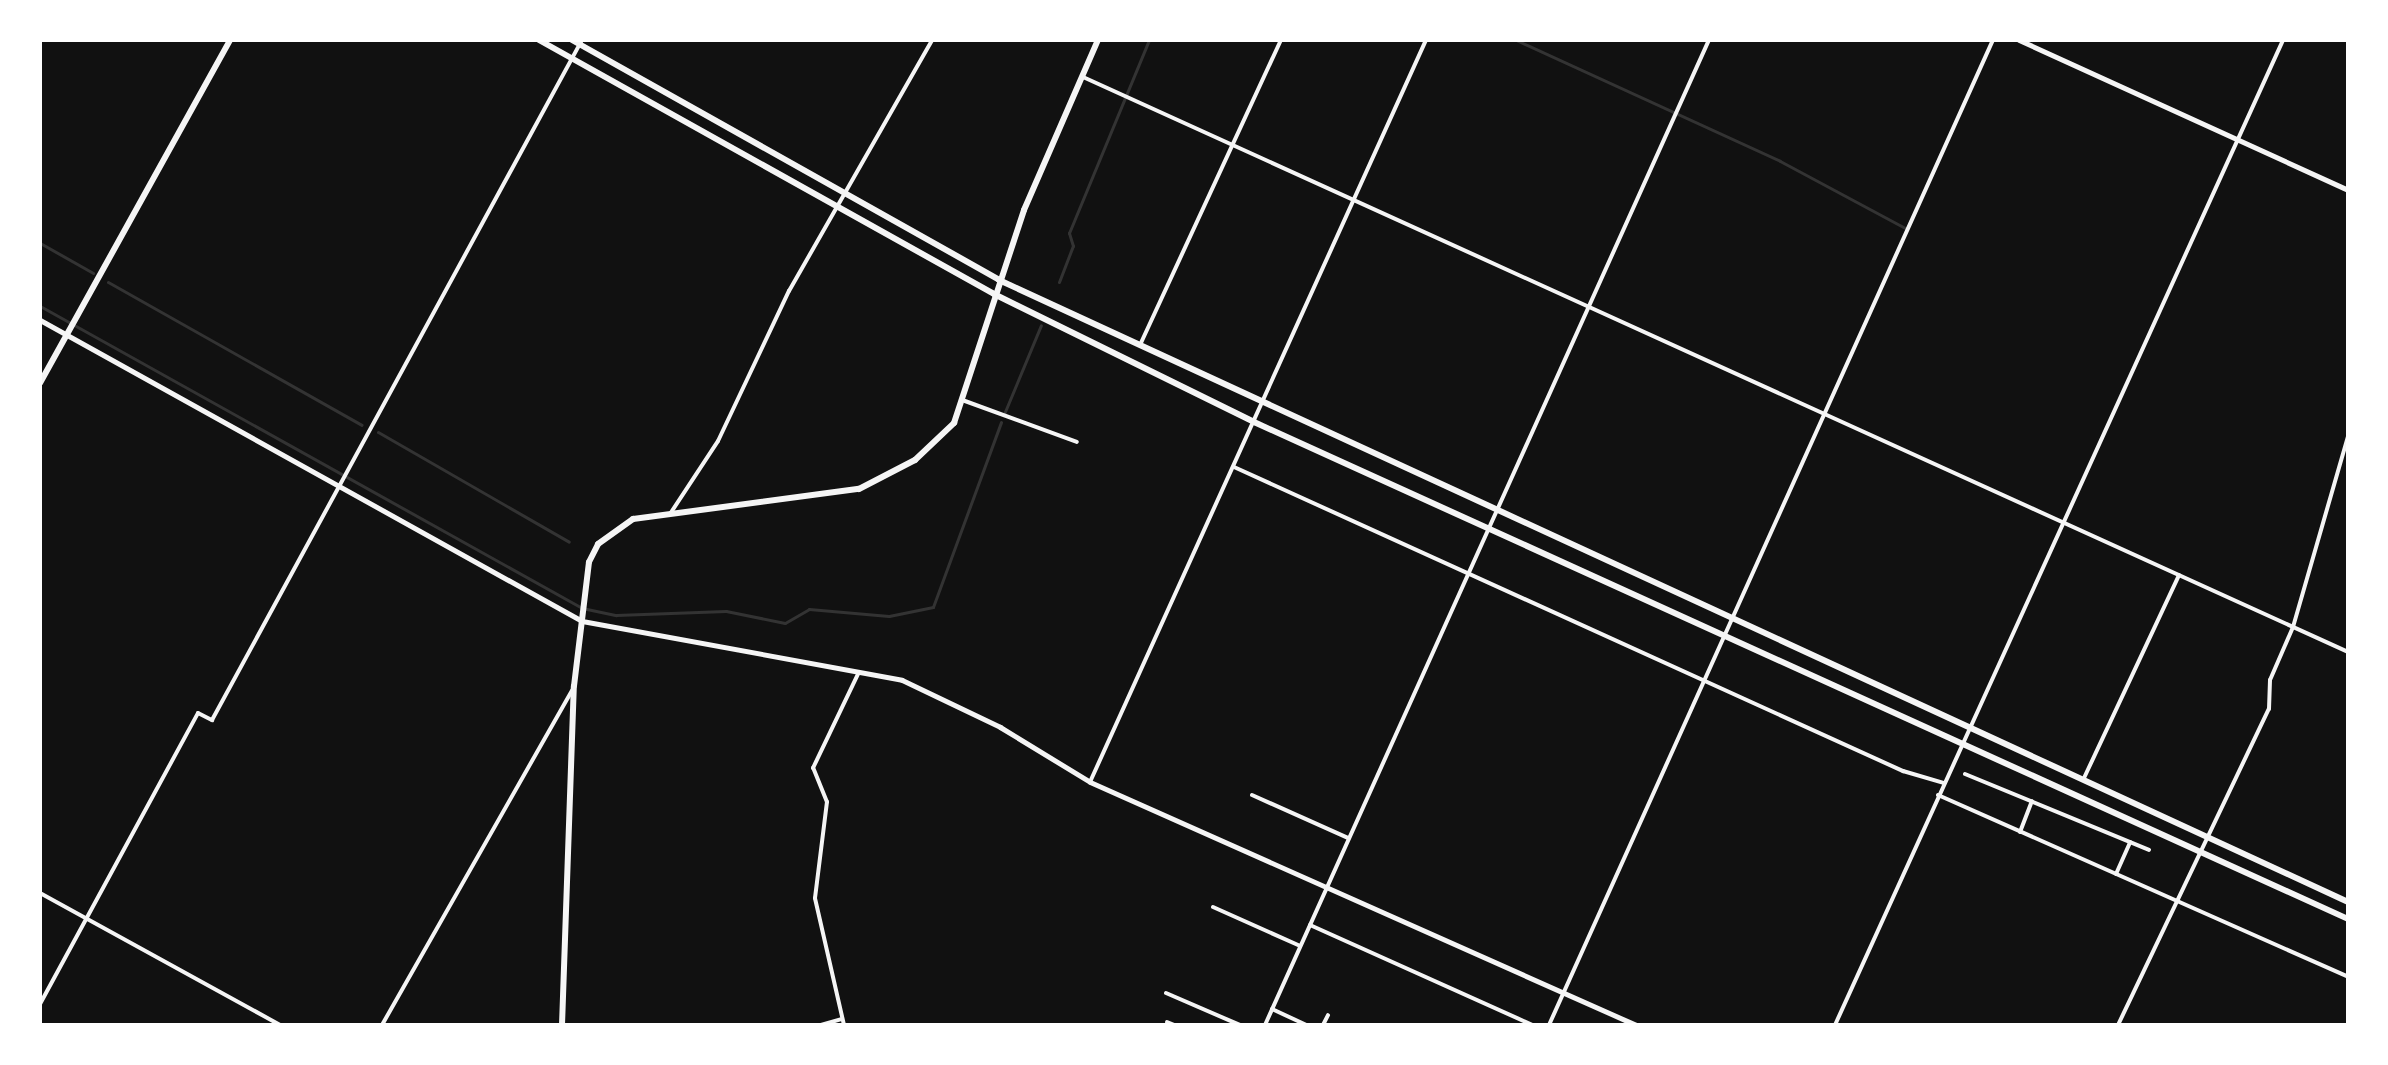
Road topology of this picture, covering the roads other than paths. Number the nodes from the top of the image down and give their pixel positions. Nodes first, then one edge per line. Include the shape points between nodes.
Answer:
1 (230, 40) edge
2 (539, 40) edge
3 (572, 40) edge
4 (932, 40) edge
5 (1098, 40) edge
6 (1281, 40) edge
7 (1426, 40) edge
8 (1709, 40) edge
9 (1993, 40) edge
10 (2019, 40) edge
11 (2283, 40) edge
12 (581, 42) edge
13 (572, 58) junction
14 (1082, 77) junction
15 (2235, 139) junction
16 (1231, 147) junction
17 (2348, 190) edge
18 (848, 194) junction
19 (1352, 200) junction
20 (839, 209) junction
21 (999, 280) junction
22 (994, 294) junction
23 (1586, 308) junction
24 (40, 320) edge
25 (66, 334) junction
26 (1140, 345) junction
27 (40, 383) edge
28 (1263, 399) junction
29 (965, 401) junction
30 (1824, 413) junction
31 (1254, 422) junction
32 (2348, 437) edge
33 (1077, 442) dead end
34 (1234, 466) junction
35 (337, 486) junction
36 (1496, 510) junction
37 (670, 514) junction
38 (2061, 521) junction
39 (1489, 526) junction
40 (1468, 572) junction
41 (2179, 575) junction
42 (1732, 617) junction
43 (582, 621) junction
44 (2293, 627) junction
45 (1725, 632) junction
46 (2348, 652) edge
47 (861, 670) junction
48 (1704, 678) junction
49 (574, 686) junction
50 (1969, 726) junction
51 (1963, 740) junction
52 (1965, 774) dead end
53 (2084, 778) junction
54 (1090, 782) junction
55 (1944, 783) junction
56 (1252, 795) dead end
57 (1938, 795) junction
58 (2032, 801) junction
59 (2020, 832) junction
60 (2207, 832) junction
61 (1349, 838) junction
62 (2130, 842) junction
63 (2199, 847) junction
64 (2149, 850) dead end
65 (2116, 874) junction
66 (1328, 885) junction
67 (40, 893) edge
68 (2173, 900) junction
69 (2348, 902) edge
70 (1213, 907) dead end
71 (2348, 919) edge
72 (89, 920) junction
73 (1310, 925) junction
74 (1300, 946) junction
75 (2348, 977) edge
76 (1564, 991) junction
77 (1166, 993) dead end
78 (40, 1004) edge
79 (1272, 1009) junction
80 (1328, 1015) dead end
81 (843, 1022) edge
82 (1167, 1022) dead end
83 (280, 1025) edge
84 (382, 1025) edge
85 (562, 1025) edge
86 (821, 1025) edge
87 (1174, 1025) edge
88 (1240, 1025) edge
89 (1265, 1025) edge
90 (1307, 1025) edge
91 (1323, 1025) edge
92 (1533, 1025) edge
93 (1549, 1025) edge
94 (1636, 1025) edge
95 (1835, 1025) edge
96 (2118, 1025) edge

1 - 25 main road
2 - 13 main road
3 - 12 main road
4 - 18 street
5 - 14 main road
6 - 16 street
7 - 19 street
8 - 23 street
9 - 30 street
10 - 15 street
11 - 15 street
12 - 13 street
12 - 18 main road
13 - 20 main road
13 - 35 street
14 - 16 street
14 - 21 main road
15 - 17 street
15 - 38 street
16 - 19 street
16 - 26 street
18 - 20 street
18 - 21 main road
19 - 23 street
19 - 28 street
20 - 22 main road
20 - 37 street via 789,291 718,441
21 - 22 main road
21 - 26 main road
22 - 29 main road
22 - 31 main road
23 - 30 street
23 - 36 street
24 - 25 street
25 - 27 main road
25 - 35 street
26 - 28 main road
28 - 31 street
28 - 36 main road
29 - 33 street
29 - 37 main road via 954,423 915,460 859,489
30 - 38 street
30 - 42 street
31 - 34 street
31 - 39 main road
32 - 44 street
34 - 40 street
34 - 54 street
35 - 43 street
35 - 72 street via 212,720 198,713
36 - 39 street
36 - 42 main road
37 - 43 main road via 614,529 589,562
38 - 41 street
38 - 50 street
39 - 40 street
39 - 45 main road
40 - 48 street
40 - 61 street
41 - 44 street
41 - 53 street
42 - 45 street
42 - 50 main road
43 - 47 street
43 - 49 main road
44 - 46 street
44 - 60 street via 2270,680 2269,709
45 - 48 street
45 - 51 main road
47 - 54 street via 902,680
47 - 81 street via 813,768 827,802 815,898
48 - 55 street
48 - 76 street
49 - 84 street
49 - 85 main road
50 - 51 street
50 - 53 main road
51 - 55 street
51 - 63 main road
52 - 58 street
53 - 60 main road
54 - 66 street
55 - 57 street
56 - 61 street
57 - 59 street
57 - 95 street
58 - 59 street
58 - 62 street
59 - 65 street
60 - 63 street
60 - 69 main road
61 - 66 street
62 - 64 street
62 - 65 street
63 - 68 street
63 - 71 main road
65 - 68 street
66 - 73 street
66 - 76 street
67 - 72 street
68 - 75 street
68 - 96 street
70 - 74 street
72 - 78 street
72 - 83 street
73 - 74 street
73 - 92 street
74 - 79 street
76 - 93 street
76 - 94 street
77 - 88 street
79 - 89 street
79 - 90 street
80 - 91 street
81 - 86 street
82 - 87 street

